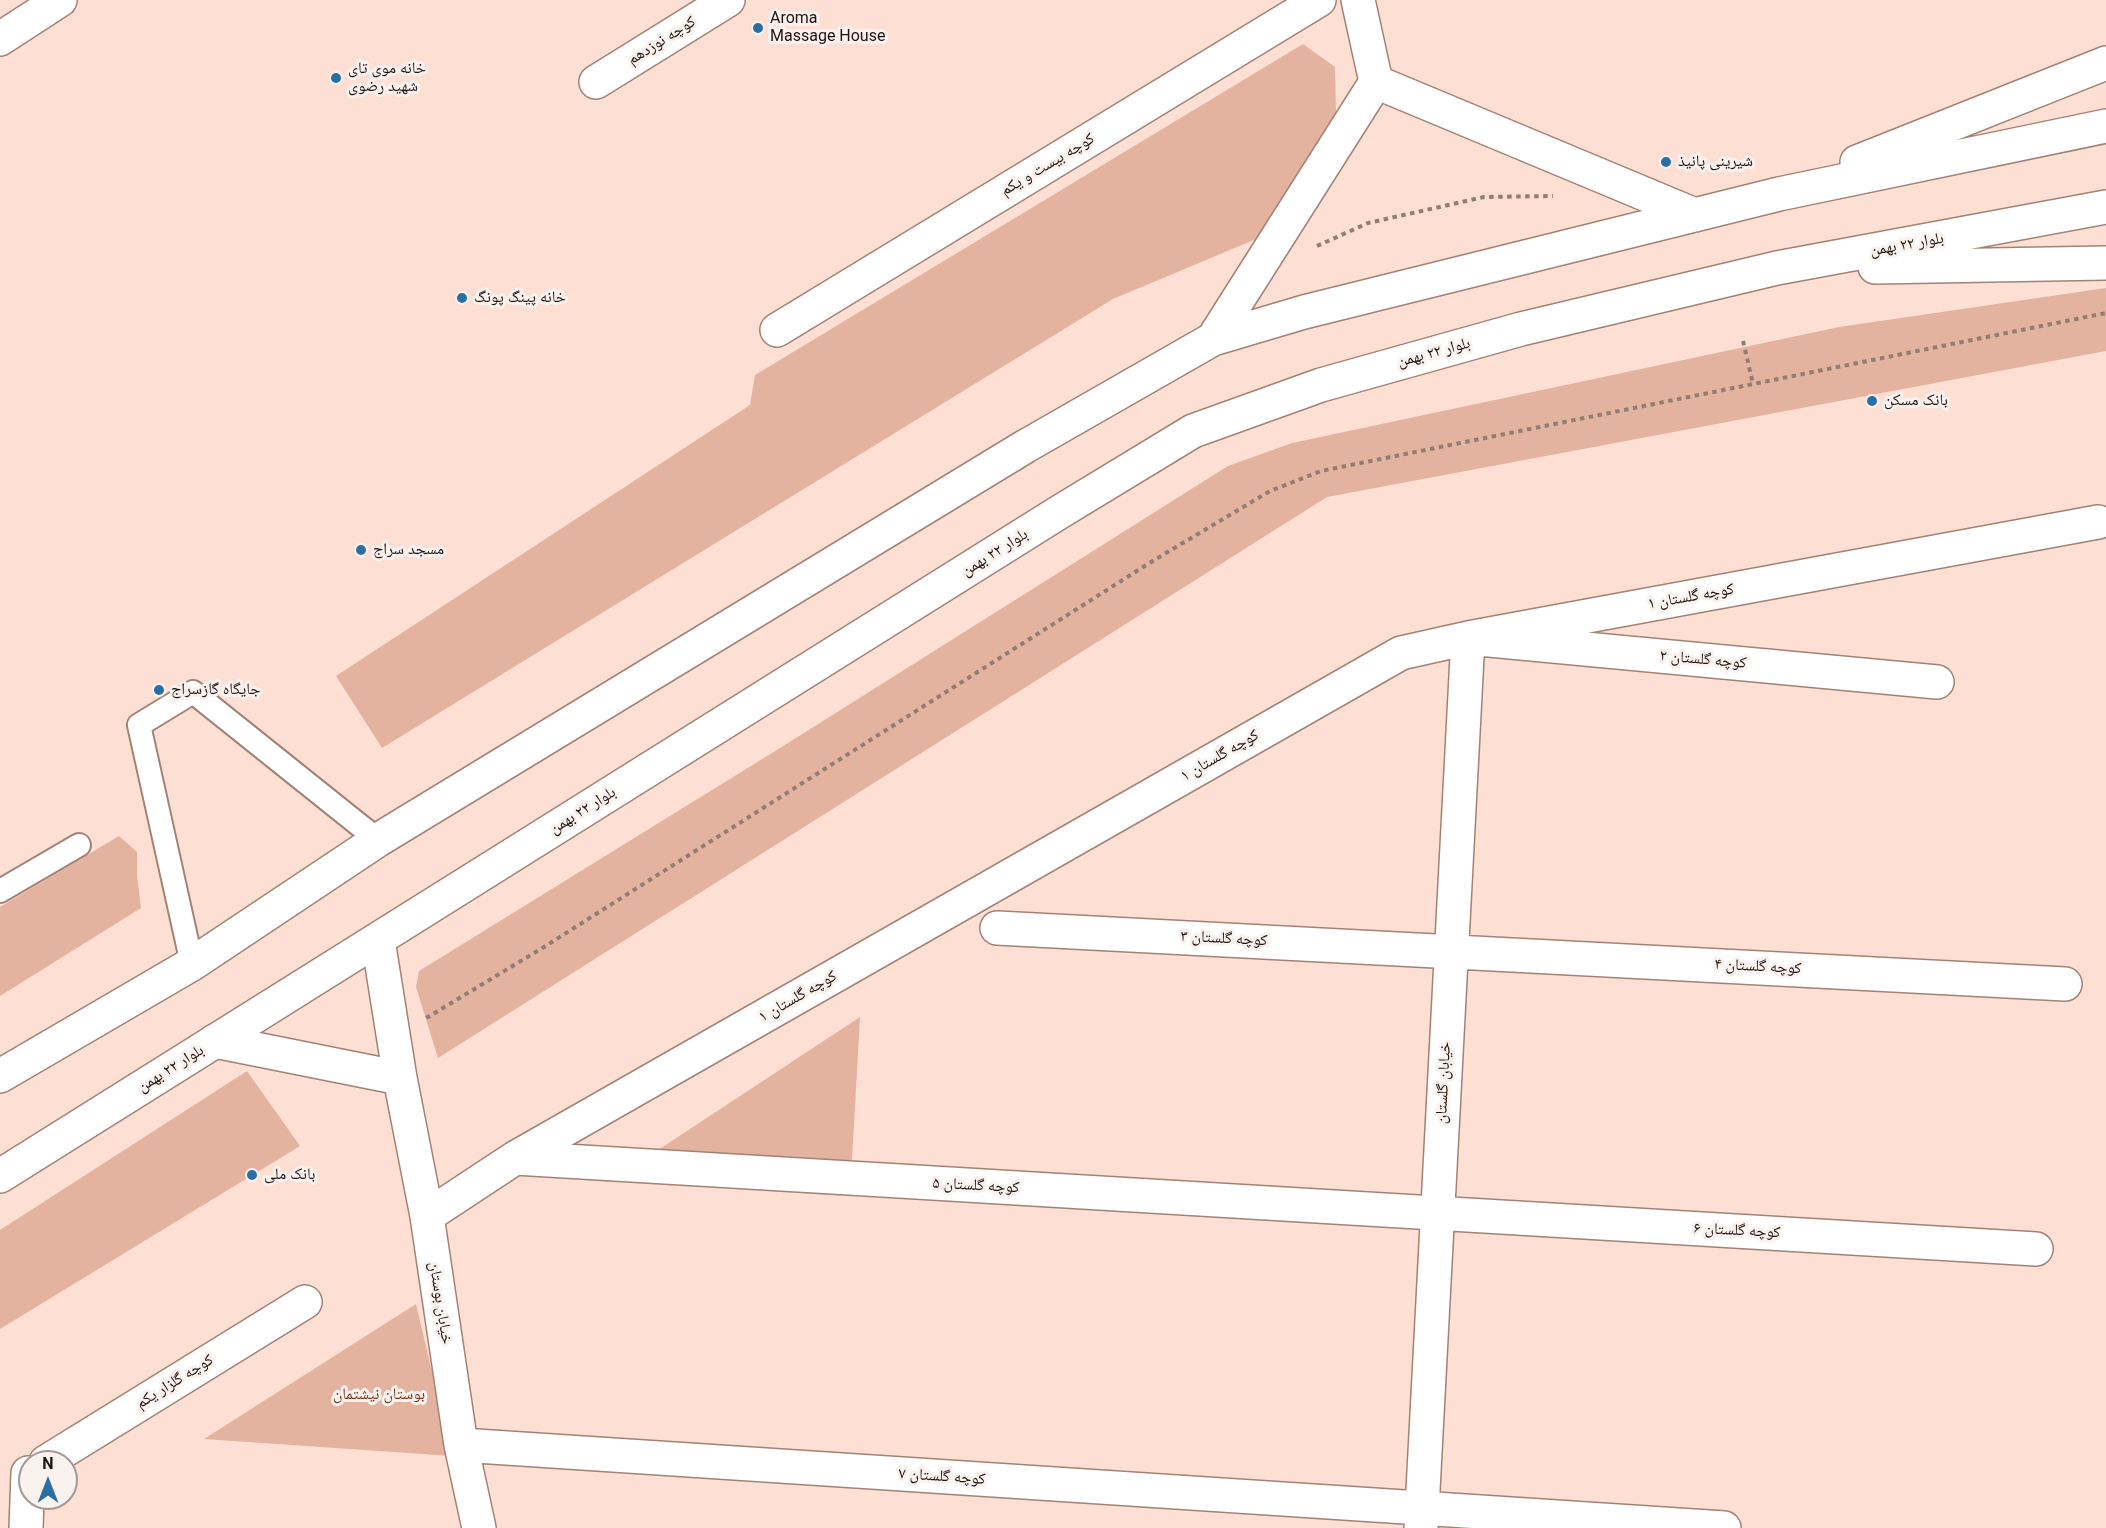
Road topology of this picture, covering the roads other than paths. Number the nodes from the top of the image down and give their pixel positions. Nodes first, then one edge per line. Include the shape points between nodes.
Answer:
1 (60, 0) edge
2 (728, 0) edge
3 (1319, 0) edge
4 (1358, 0) edge
5 (0, 39) edge
6 (2106, 63) edge
7 (596, 82) dead end
8 (1376, 82) junction
9 (2106, 126) edge
10 (1779, 194) junction
11 (2106, 207) edge
12 (1695, 215) junction
13 (2106, 263) edge
14 (1777, 268) junction
15 (777, 330) dead end
16 (1212, 339) junction
17 (2098, 522) dead end
18 (1468, 638) junction
19 (1937, 682) dead end
20 (378, 840) junction
21 (79, 845) dead end
22 (0, 891) edge
23 (997, 928) dead end
24 (378, 940) junction
25 (1451, 951) junction
26 (192, 964) junction
27 (2065, 984) dead end
28 (215, 1041) junction
29 (0, 1076) edge
30 (400, 1078) junction
31 (515, 1158) junction
32 (0, 1176) edge
33 (1438, 1213) junction
34 (427, 1216) junction
35 (2036, 1249) dead end
36 (305, 1302) dead end
37 (461, 1445) junction
38 (66, 1450) edge
39 (18, 1480) edge
40 (0, 1492) edge
41 (29, 1510) edge
42 (1422, 1518) edge
43 (26, 1528) edge
44 (479, 1528) edge
45 (1724, 1528) edge

1 - 5 street
2 - 7 street, کوچه نوزدهم
3 - 15 street, کوچه بیست و یکم
4 - 8 street
6 - 10 street
8 - 12 street
8 - 16 street
9 - 10 street
10 - 12 street
11 - 14 street, بلوار ۲۲ بهمن
12 - 16 street via 1304,312
13 - 14 street
14 - 24 street, بلوار ۲۲ بهمن via 1521,329 1332,382 1193,431
16 - 20 street via 1026,446
17 - 18 street, کوچه گلستان ۱
18 - 19 street, کوچه گلستان ۲
18 - 25 street, خیابان گلستان
18 - 31 street, کوچه گلستان ۱ via 1401,653
20 - 26 street
20 - 26 lane via 193,692 139,725
21 - 22 lane
23 - 25 street, کوچه گلستان ۳
24 - 28 street, بلوار ۲۲ بهمن
24 - 30 street, خیابان بوستان
25 - 27 street, کوچه گلستان ۴
25 - 33 street, خیابان گلستان
26 - 29 street
28 - 30 street
28 - 32 street, بلوار ۲۲ بهمن
30 - 34 street, خیابان بوستان
31 - 33 street, کوچه گلستان ۵
31 - 34 street, کوچه گلستان ۱
33 - 35 street, کوچه گلستان ۶
33 - 42 street, خیابان گلستان
34 - 37 street, خیابان بوستان
36 - 38 street, کوچه گلزار یکم
37 - 42 street, کوچه گلستان ۷
37 - 44 street, خیابان بوستان
39 - 40 street, کوچه گلزار یکم
41 - 43 street
42 - 45 street, کوچه گلستان ۷

